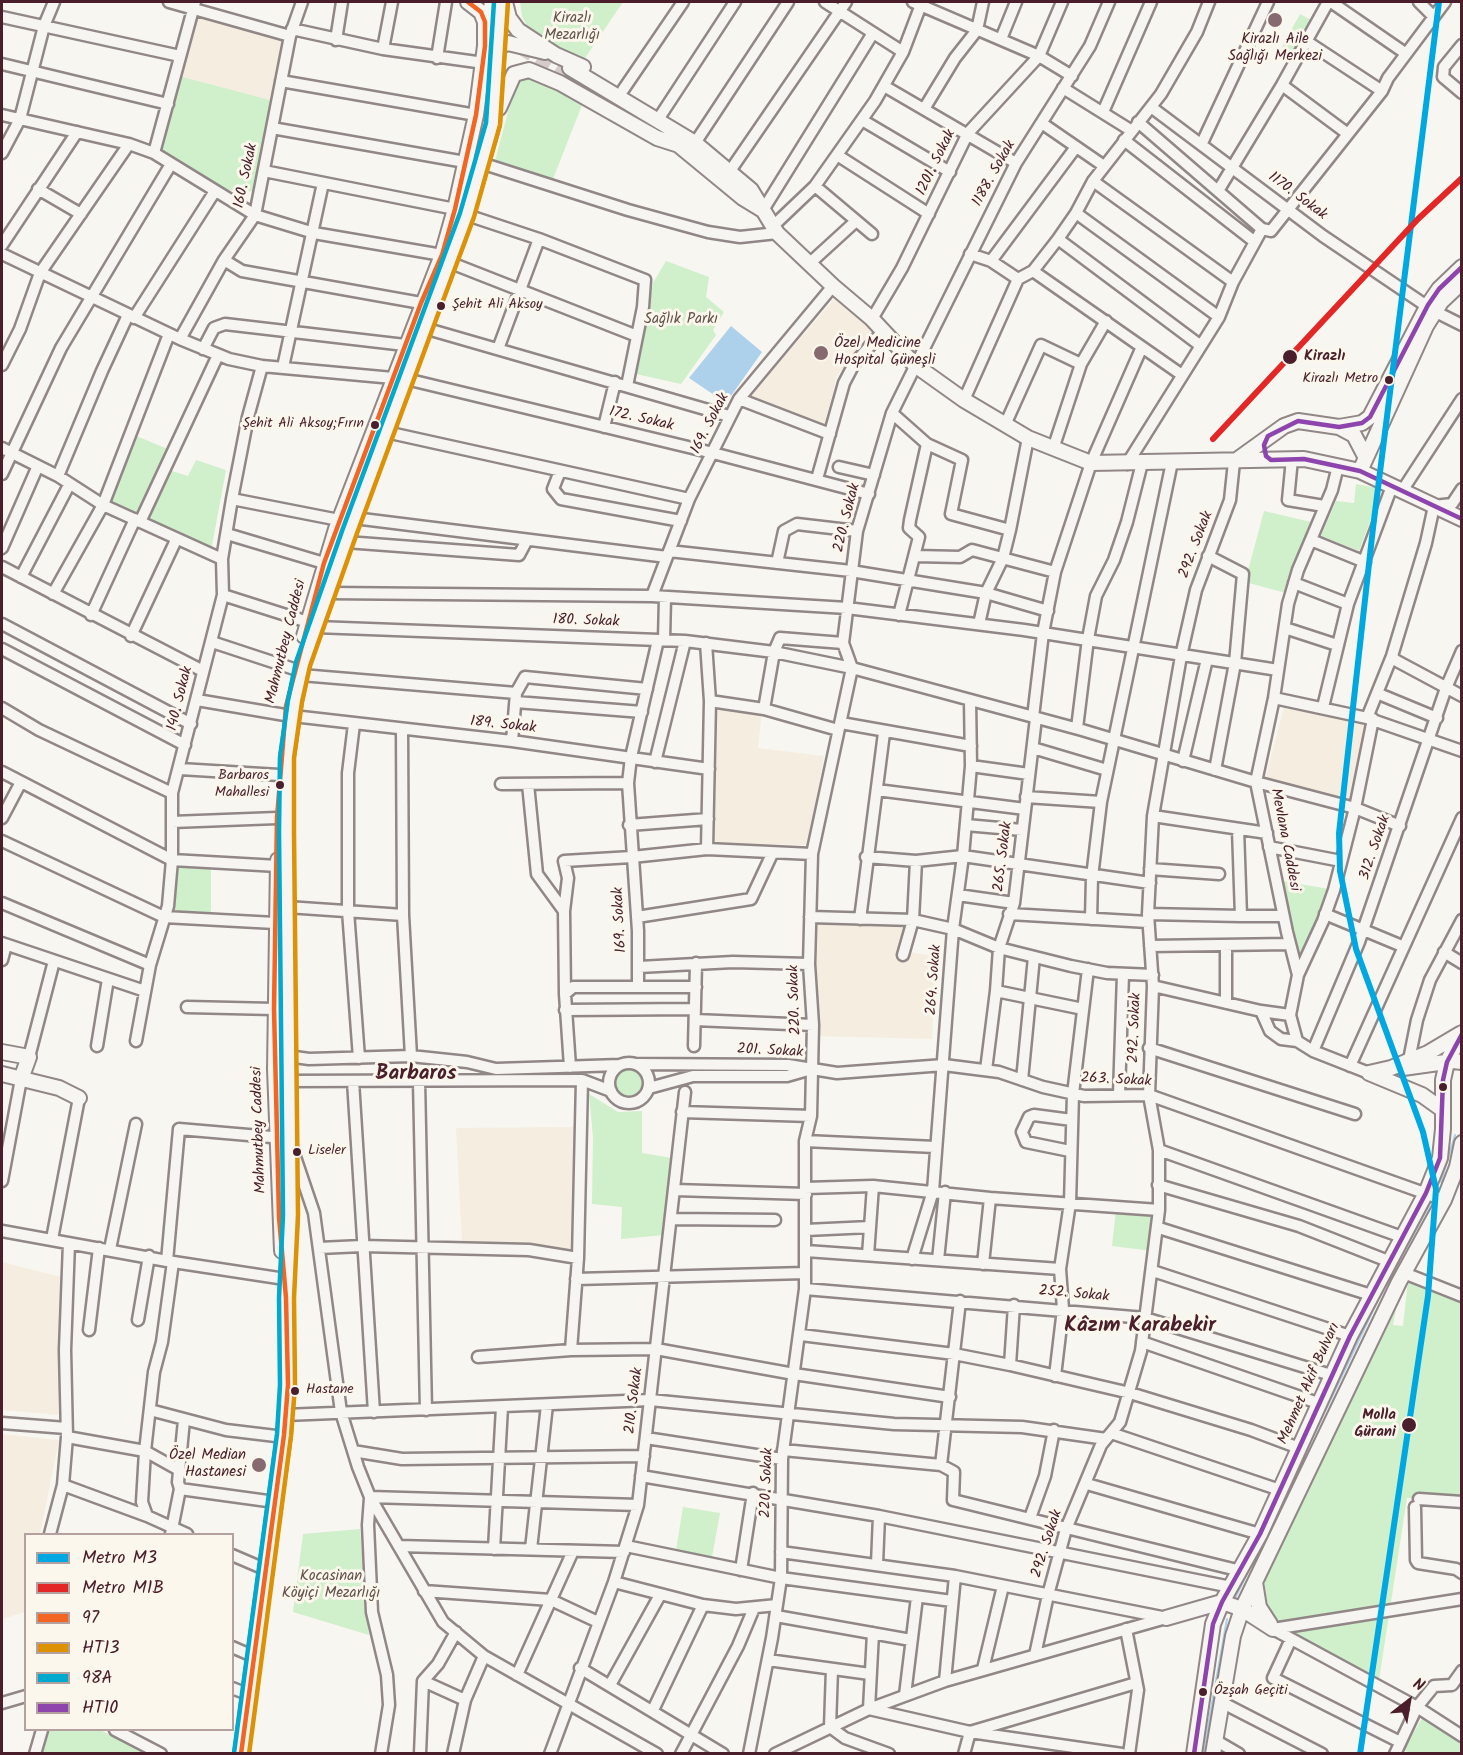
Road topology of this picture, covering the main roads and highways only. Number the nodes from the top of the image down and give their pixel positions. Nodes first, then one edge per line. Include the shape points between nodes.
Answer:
1 (468, 2) edge
2 (492, 2) edge
3 (503, 2) edge
4 (492, 46) junction
5 (556, 54) junction
6 (568, 72) tunnel mouth
7 (493, 124) junction
8 (687, 141) junction
9 (763, 210) junction
10 (461, 212) junction
11 (446, 259) junction
12 (1461, 267) edge
13 (1461, 282) edge
14 (1431, 308) junction
15 (399, 379) junction
16 (1339, 427) junction
17 (1268, 436) junction
18 (1366, 458) junction
19 (1271, 460) junction
20 (1234, 462) junction
21 (1360, 471) junction
22 (1461, 519) edge
23 (312, 625) junction
24 (289, 716) junction
25 (281, 923) junction
26 (281, 1009) junction
27 (1461, 1033) edge
28 (2, 1052) edge
29 (1447, 1062) junction
30 (1461, 1062) edge
31 (1369, 1073) junction
32 (2, 1074) edge
33 (21, 1079) junction
34 (79, 1098) road end
35 (1443, 1110) junction
36 (283, 1138) junction
37 (1461, 1143) edge
38 (286, 1298) junction
39 (1255, 1582) junction
40 (1222, 1602) junction
41 (1242, 1609) junction
42 (1213, 1624) junction
43 (1273, 1629) junction
44 (1233, 1634) junction
45 (1214, 1747) edge
46 (241, 1754) edge
47 (1194, 1754) edge

1 - 4 main road via 481,12
2 - 4 main road, Mahmutbey Caddesi
3 - 4 main road, Mahmutbey Caddesi
3 - 5 main road via 518,30
4 - 5 main road via 508,43
4 - 7 main road, Mahmutbey Caddesi
4 - 10 main road, Mahmutbey Caddesi via 483,63 465,162
5 - 8 main road via 661,115
6 - 8 main road
7 - 8 main road via 514,74 529,70 560,83 657,138
7 - 10 main road, Mahmutbey Caddesi
8 - 9 main road via 743,198
8 - 9 main road via 751,190
9 - 20 main road via 775,230 832,286 872,318 915,365 1028,438 1091,463
10 - 11 main road, Mahmutbey Caddesi
11 - 15 main road, Mahmutbey Caddesi via 424,328
11 - 15 main road, Mahmutbey Caddesi via 421,303 405,345
12 - 14 main road via 1439,289
13 - 14 main road
14 - 16 main road via 1370,417 1362,423
14 - 18 main road
15 - 23 main road, Mahmutbey Caddesi via 386,432 328,593
15 - 23 main road, Mahmutbey Caddesi via 339,520 324,563
16 - 17 main road via 1298,421
16 - 18 main road via 1354,435
17 - 19 main road via 1264,445
17 - 20 main road
18 - 21 main road
19 - 20 main road
19 - 21 main road via 1292,459
21 - 22 main road
23 - 24 main road, Mahmutbey Caddesi
24 - 25 main road, Mahmutbey Caddesi via 279,775 277,818
24 - 25 main road, Mahmutbey Caddesi via 287,907
25 - 26 main road, Mahmutbey Caddesi
26 - 36 main road, Mahmutbey Caddesi
26 - 36 main road, Mahmutbey Caddesi via 288,1056
27 - 29 main road, Mehmet Akif Bulvarı
27 - 31 main road via 1409,1060
28 - 33 main road via 29,1057
29 - 30 main road
29 - 31 main road
29 - 35 main road, Mehmet Akif Bulvarı
31 - 35 main road via 1422,1095
32 - 33 main road
33 - 34 main road via 59,1088
35 - 40 main road, Mehmet Akif Bulvarı via 1440,1158 1426,1193 1350,1336 1260,1534
36 - 38 main road, Mahmutbey Caddesi via 279,1216
36 - 38 main road, Mahmutbey Caddesi via 291,1215
37 - 39 main road via 1457,1167 1444,1200 1404,1273
38 - 46 main road, Mahmutbey Caddesi via 288,1385 284,1437
39 - 41 main road
39 - 43 main road via 1259,1607
40 - 41 main road
40 - 42 main road, Mehmet Akif Bulvarı
40 - 42 main road via 1166,1618 1203,1615
41 - 43 main road
41 - 44 main road
42 - 47 main road, Mehmet Akif Bulvarı
43 - 44 main road via 1249,1626
44 - 45 main road

